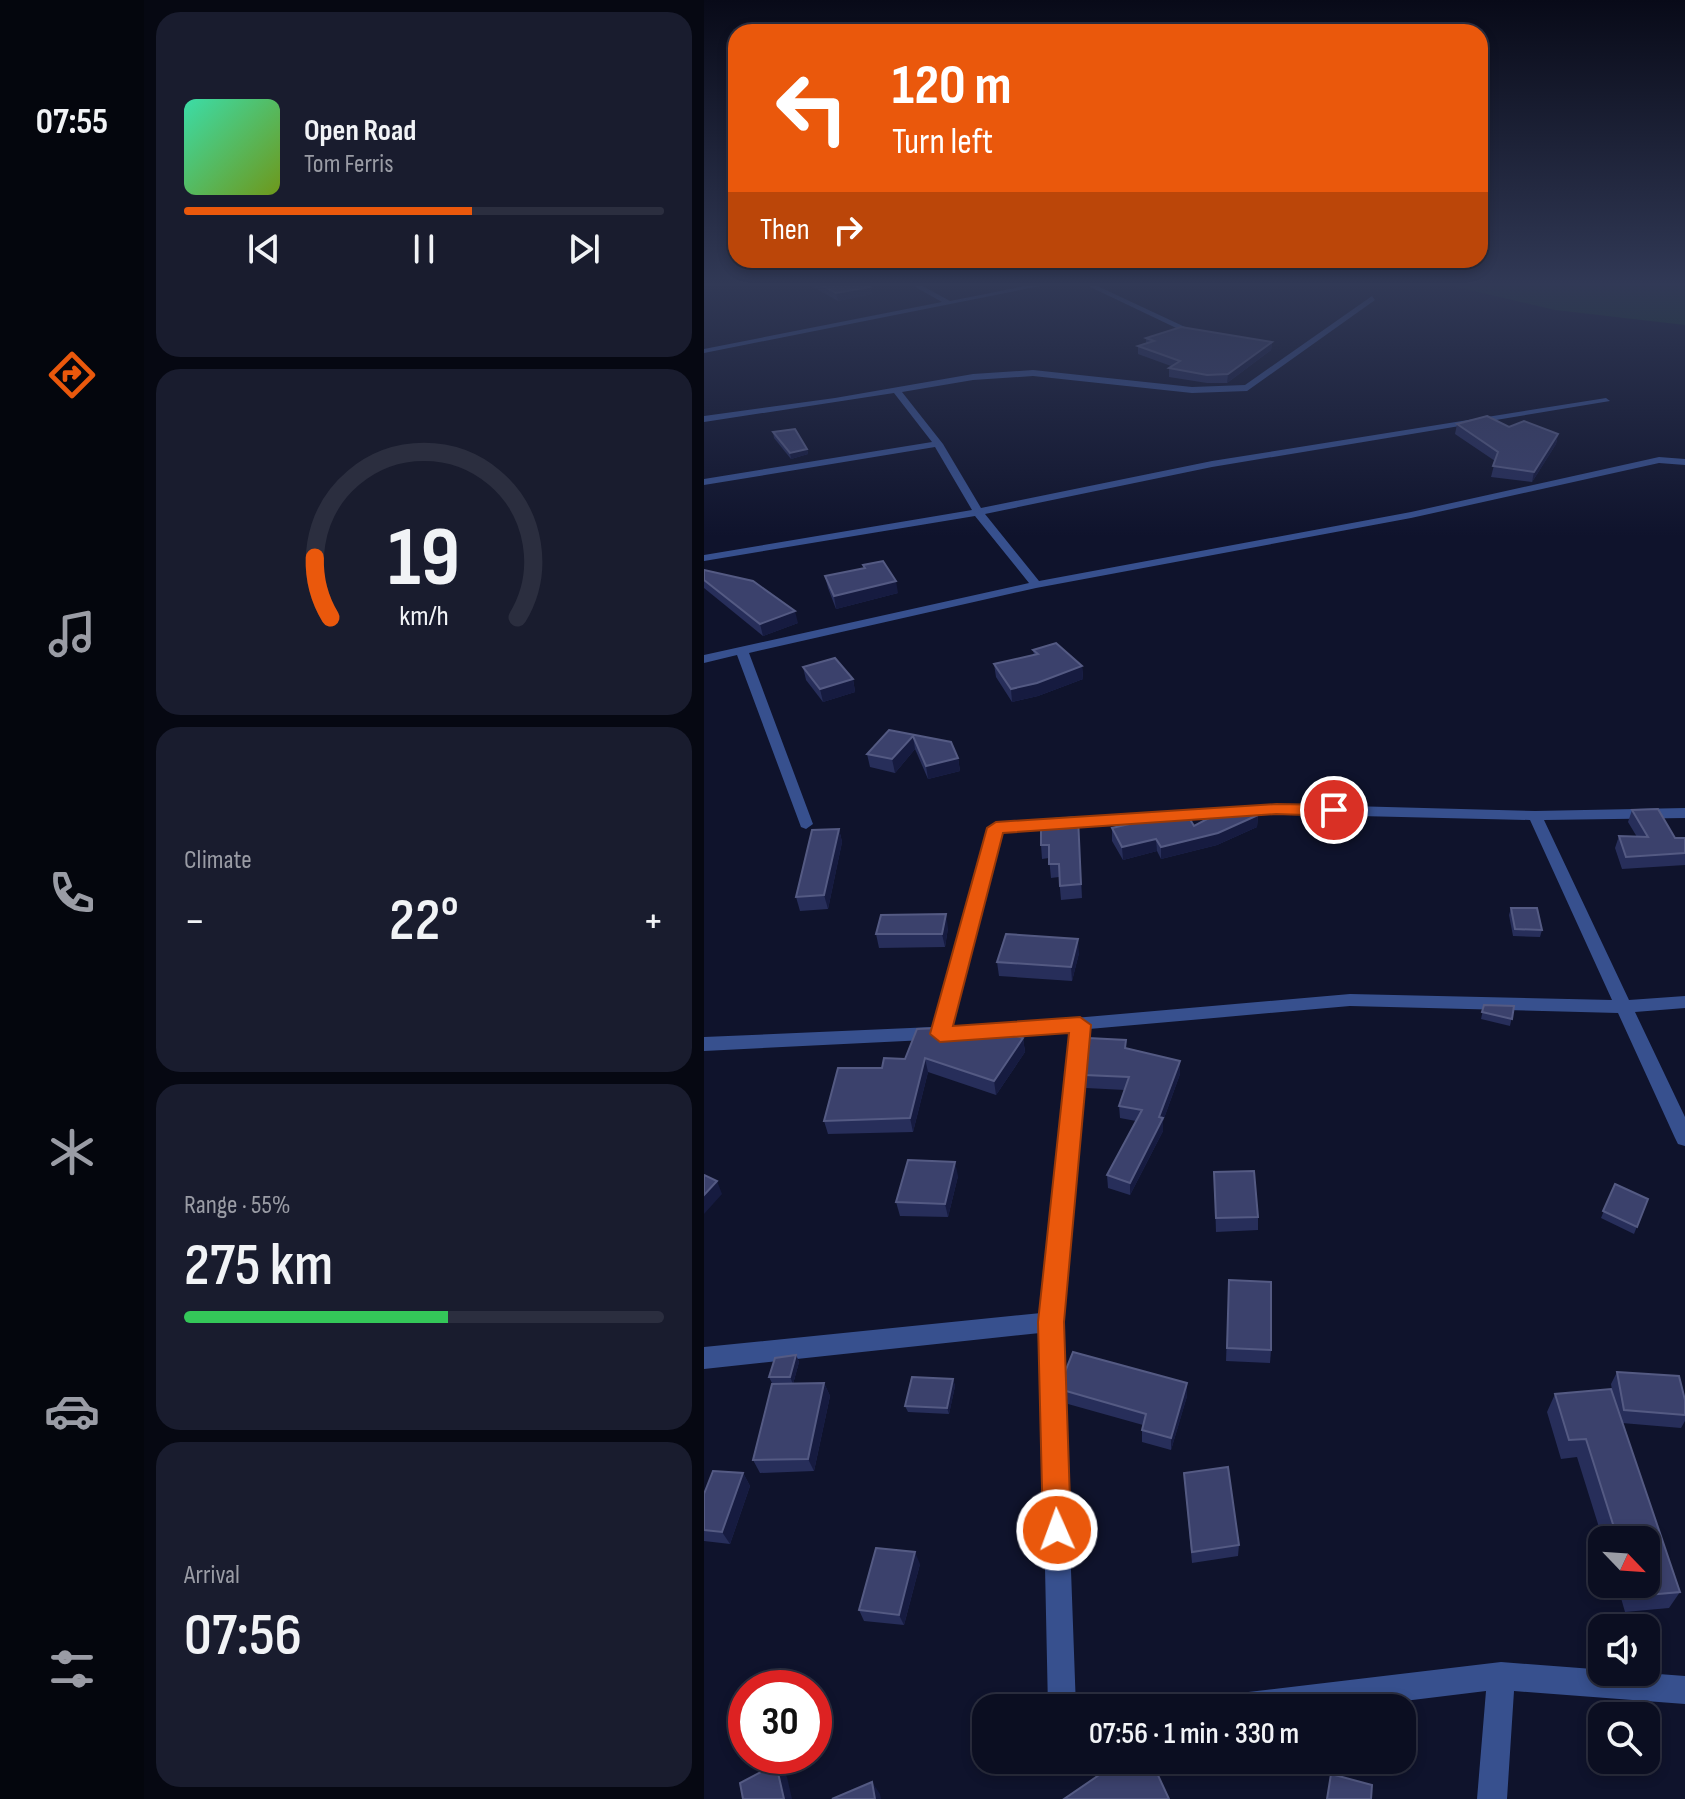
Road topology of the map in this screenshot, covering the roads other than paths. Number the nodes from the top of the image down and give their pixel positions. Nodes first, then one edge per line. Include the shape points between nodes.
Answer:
1 (1275, 368) edge
2 (897, 391) junction
3 (1606, 401) dead end
4 (704, 419) edge
5 (938, 444) junction
6 (1685, 462) edge
7 (704, 482) edge
8 (978, 512) junction
9 (704, 558) edge
10 (1036, 585) junction
11 (742, 651) junction
12 (704, 659) edge
13 (1685, 813) edge
14 (1535, 816) junction
15 (806, 824) dead end
16 (1685, 1002) edge
17 (1623, 1007) junction
18 (1080, 1025) junction
19 (940, 1034) junction
20 (704, 1044) edge
21 (1685, 1138) edge
22 (1051, 1322) junction
23 (704, 1358) edge
24 (1501, 1676) junction
25 (1685, 1690) edge
26 (1062, 1694) edge
27 (1349, 1694) edge
28 (1492, 1799) edge

1 - 2 street via 1247,388 1192,390 1033,373
2 - 4 street
2 - 5 street
3 - 8 street via 1212,464
5 - 7 street
5 - 8 street
6 - 10 street via 1659,460 1411,515
8 - 9 street
8 - 10 street
10 - 11 street
11 - 12 street
11 - 15 street
13 - 14 street
14 - 17 street
14 - 19 street via 1276,809 996,828
16 - 17 street
17 - 18 street via 1350,1000
17 - 21 street
18 - 19 street
18 - 22 street
19 - 20 street
22 - 23 street
22 - 26 street
24 - 25 street
24 - 27 street
24 - 28 street

